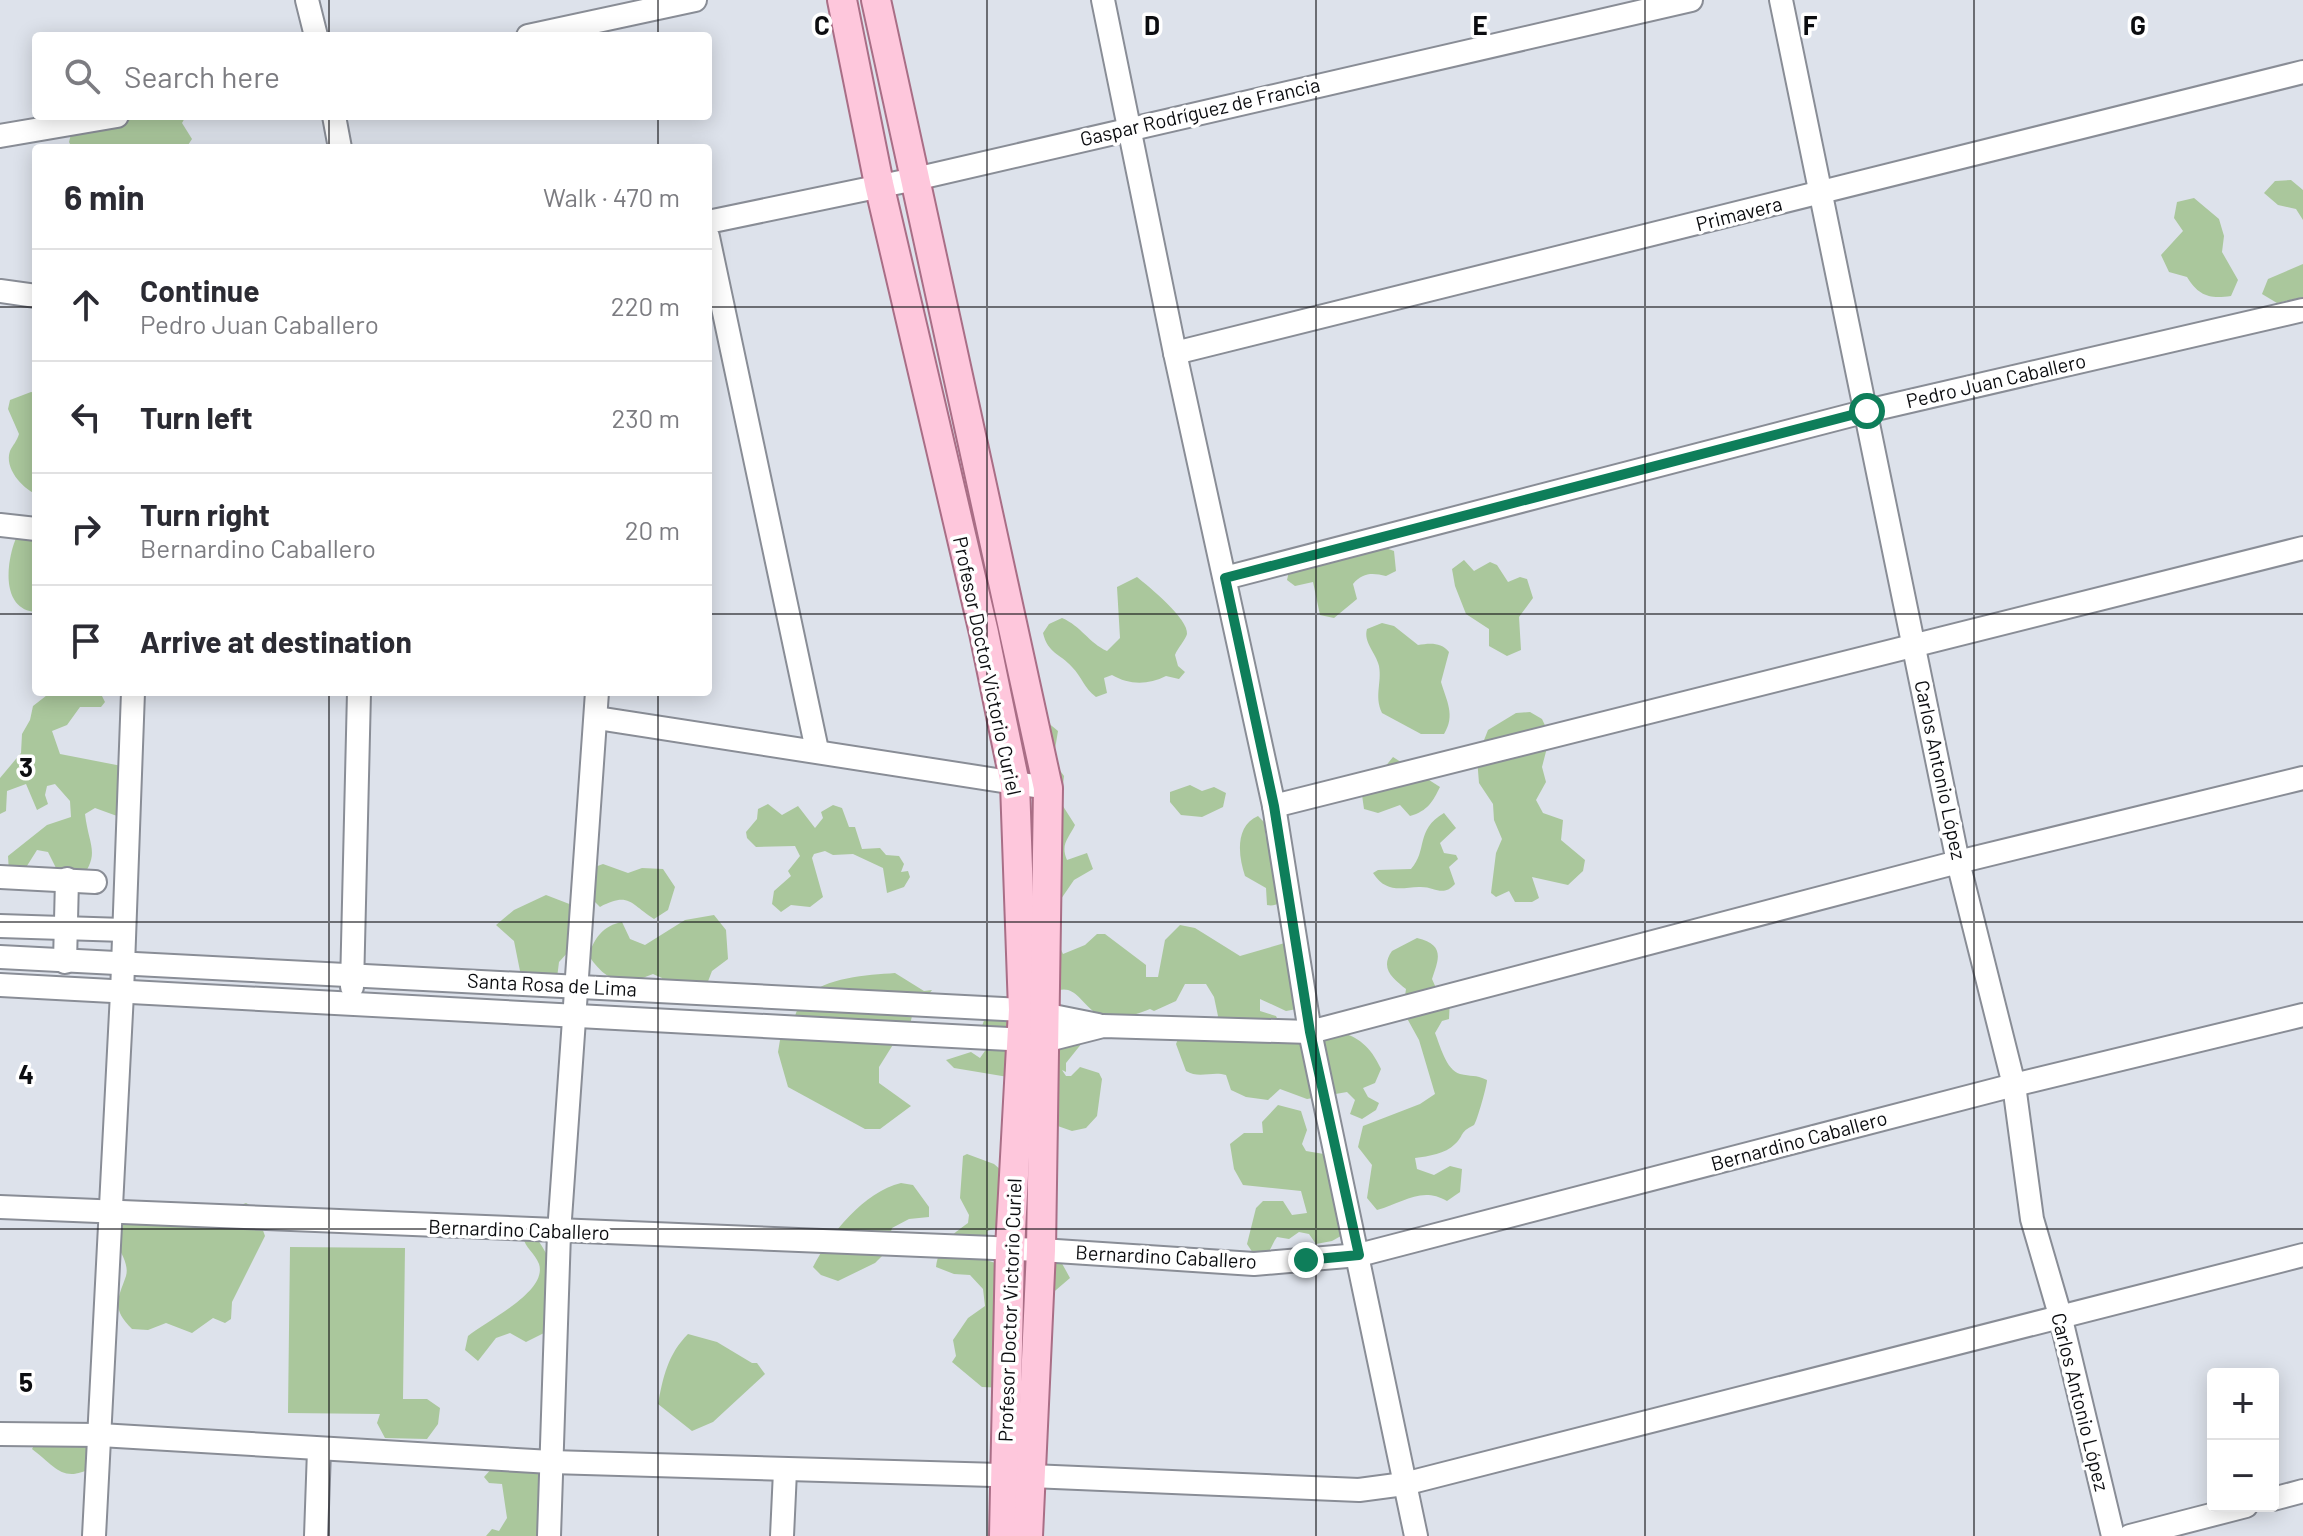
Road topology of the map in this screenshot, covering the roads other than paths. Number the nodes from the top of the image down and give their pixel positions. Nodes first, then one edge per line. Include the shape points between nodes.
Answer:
1 (307, 0) edge
2 (695, 0) edge
3 (842, 0) edge
4 (876, 0) edge
5 (1103, 0) edge
6 (1691, 0) edge
7 (1781, 0) edge
8 (315, 32) edge
9 (547, 32) edge
10 (2303, 72) edge
11 (94, 120) edge
12 (335, 120) edge
13 (1130, 128) junction
14 (0, 136) edge
15 (339, 144) edge
16 (915, 179) junction
17 (879, 184) junction
18 (1823, 193) junction
19 (712, 221) edge
20 (712, 256) edge
21 (0, 291) edge
22 (32, 295) edge
23 (2303, 310) edge
24 (1175, 353) junction
25 (1867, 411) junction
26 (0, 525) edge
27 (32, 529) edge
28 (2303, 548) edge
29 (1225, 578) junction
30 (1013, 627) junction
31 (984, 633) junction
32 (1914, 643) junction
33 (133, 696) edge
34 (359, 696) edge
35 (597, 696) edge
36 (597, 718) junction
37 (817, 750) junction
38 (2303, 778) edge
39 (1015, 784) junction
40 (1048, 788) junction
41 (1274, 806) junction
42 (1958, 862) junction
43 (0, 877) edge
44 (67, 879) junction
45 (95, 882) dead end
46 (0, 926) edge
47 (67, 928) junction
48 (124, 930) junction
49 (0, 957) edge
50 (65, 962) junction
51 (122, 966) junction
52 (352, 975) junction
53 (0, 985) edge
54 (575, 985) junction
55 (122, 993) junction
56 (352, 1004) junction
57 (1035, 1011) junction
58 (572, 1013) junction
59 (2303, 1015) edge
60 (1103, 1026) junction
61 (1310, 1032) junction
62 (1032, 1040) junction
63 (2014, 1085) junction
64 (0, 1207) edge
65 (110, 1212) junction
66 (559, 1233) junction
67 (1010, 1249) junction
68 (1041, 1250) junction
69 (1359, 1255) junction
70 (2303, 1255) edge
71 (2060, 1315) junction
72 (0, 1434) edge
73 (100, 1435) junction
74 (319, 1450) junction
75 (551, 1462) junction
76 (785, 1471) junction
77 (1018, 1476) junction
78 (1404, 1484) junction
79 (2303, 1491) edge
80 (2279, 1497) edge
81 (2223, 1512) edge
82 (94, 1536) edge
83 (316, 1536) edge
84 (549, 1536) edge
85 (782, 1536) edge
86 (1004, 1536) edge
87 (1028, 1536) edge
88 (1416, 1536) edge
89 (2113, 1536) edge
90 (2130, 1536) edge

1 - 8 street
2 - 9 street
3 - 17 main road, Profesor Doctor Victorio Curiel
4 - 16 main road, Profesor Doctor Victorio Curiel
5 - 13 street
6 - 13 street, Gaspar Rodríguez de Francia
7 - 18 street, Carlos Antonio López
10 - 18 street, Primavera
11 - 14 street
12 - 15 street
13 - 16 street, Gaspar Rodríguez de Francia
13 - 24 street
16 - 17 street, Gaspar Rodríguez de Francia
16 - 30 main road, Profesor Doctor Victorio Curiel
17 - 19 street, Gaspar Rodríguez de Francia
17 - 31 main road, Profesor Doctor Victorio Curiel
18 - 24 street, Primavera
18 - 25 street, Carlos Antonio López
20 - 37 street
21 - 22 street
23 - 25 street, Pedro Juan Caballero
24 - 29 street
25 - 29 street, Pedro Juan Caballero
25 - 32 street, Carlos Antonio López
26 - 27 street
28 - 32 street
29 - 41 street
30 - 31 street
30 - 40 main road, Profesor Doctor Victorio Curiel
31 - 39 main road, Profesor Doctor Victorio Curiel
32 - 41 street
32 - 42 street, Carlos Antonio López
33 - 48 street
34 - 52 street
35 - 36 street
36 - 37 street
36 - 54 street
37 - 39 street
38 - 42 street
39 - 40 street
39 - 57 main road, Profesor Doctor Victorio Curiel
40 - 57 main road, Profesor Doctor Victorio Curiel
41 - 61 street
42 - 61 street
42 - 63 street, Carlos Antonio López
43 - 44 street
44 - 45 street
44 - 47 street
46 - 47 street
47 - 48 street
47 - 50 street
48 - 51 street
49 - 50 street, Santa Rosa de Lima
50 - 51 street, Santa Rosa de Lima
51 - 52 street, Santa Rosa de Lima
51 - 55 street
52 - 54 street, Santa Rosa de Lima
52 - 56 street
53 - 55 street
54 - 57 street, Santa Rosa de Lima
54 - 58 street
55 - 56 street
55 - 65 street
56 - 58 street
57 - 60 street, Santa Rosa de Lima
57 - 62 main road, Profesor Doctor Victorio Curiel
58 - 62 street
58 - 66 street
59 - 63 street, Bernardino Caballero
60 - 61 street
60 - 62 street
61 - 69 street
62 - 67 main road, Profesor Doctor Victorio Curiel
62 - 68 main road, Profesor Doctor Victorio Curiel
63 - 69 street, Bernardino Caballero
63 - 71 street, Carlos Antonio López via 2032,1219
64 - 65 street, Bernardino Caballero
65 - 66 street, Bernardino Caballero
65 - 73 street
66 - 67 street, Bernardino Caballero
66 - 75 street
67 - 68 street, Bernardino Caballero
67 - 77 main road, Profesor Doctor Victorio Curiel
68 - 69 street, Bernardino Caballero via 1254,1264
68 - 77 main road, Profesor Doctor Victorio Curiel
69 - 78 street
70 - 71 street
71 - 78 street
71 - 89 street, Carlos Antonio López
72 - 73 street
73 - 74 street
73 - 82 street
74 - 75 street
74 - 83 street
75 - 76 street
75 - 84 street
76 - 77 street
76 - 85 street
77 - 78 street via 1359,1490
77 - 86 main road, Profesor Doctor Victorio Curiel
77 - 87 main road, Profesor Doctor Victorio Curiel
78 - 88 street
79 - 80 street
81 - 90 street

